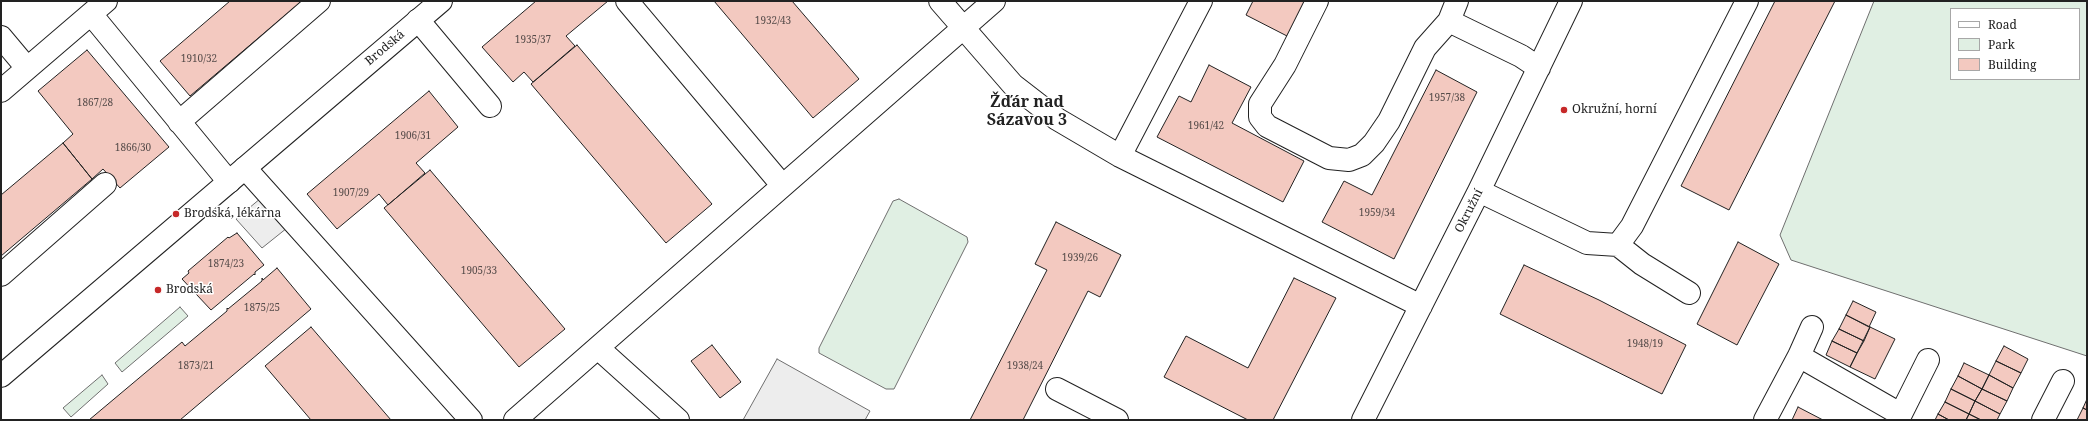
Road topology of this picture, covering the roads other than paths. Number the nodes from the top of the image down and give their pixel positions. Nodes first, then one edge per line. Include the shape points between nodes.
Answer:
1 (319, 1) edge
2 (441, 1) edge
3 (627, 1) edge
4 (940, 1) edge
5 (994, 1) edge
6 (1201, 1) edge
7 (1317, 1) edge
8 (1457, 1) edge
9 (1571, 1) edge
10 (1747, 1) edge
11 (98, 8) edge
12 (418, 20) junction
13 (1449, 21) junction
14 (963, 28) junction
15 (1, 37) edge
16 (27, 68) junction
17 (1539, 68) junction
18 (1, 91) edge
19 (490, 106) dead end
20 (179, 122) junction
21 (1120, 156) junction
22 (245, 168) junction
23 (229, 182) junction
24 (105, 184) dead end
25 (782, 185) junction
26 (1480, 191) junction
27 (1618, 245) junction
28 (1, 275) edge
29 (1689, 293) dead end
30 (1421, 306) junction
31 (1812, 327) dead end
32 (598, 348) junction
33 (1799, 356) junction
34 (1928, 360) dead end
35 (1, 376) edge
36 (2063, 381) dead end
37 (1057, 389) dead end
38 (1899, 417) edge
39 (471, 420) edge
40 (515, 420) edge
41 (678, 420) edge
42 (1117, 420) edge
43 (1364, 420) edge
44 (1765, 420) edge
45 (2043, 420) edge

1 - 20 street
2 - 12 street, Brodská
3 - 25 street
4 - 14 street
5 - 14 street
6 - 21 street
7 - 13 street via 1285,65 1260,104 1260,117 1267,126 1329,158 1349,160 1362,155 1374,143 1389,121 1425,48
8 - 13 street
9 - 17 street, Okružní
10 - 27 street via 1632,226
11 - 16 street
11 - 20 street
12 - 19 street
12 - 22 street, Brodská
13 - 17 street via 1521,56
14 - 21 street via 1013,85 1057,119
14 - 25 street
15 - 16 street
16 - 18 street
17 - 26 street, Okružní
20 - 23 street
21 - 30 street
22 - 23 street, Brodská
22 - 39 street
23 - 35 street, Brodská
24 - 28 street
25 - 32 street
26 - 27 street via 1587,243
26 - 30 street, Okružní
27 - 29 street via 1642,264
30 - 43 street, Okružní
31 - 33 street
32 - 40 street
32 - 41 street
33 - 38 street
33 - 44 street
34 - 38 street
36 - 45 street
37 - 42 street

